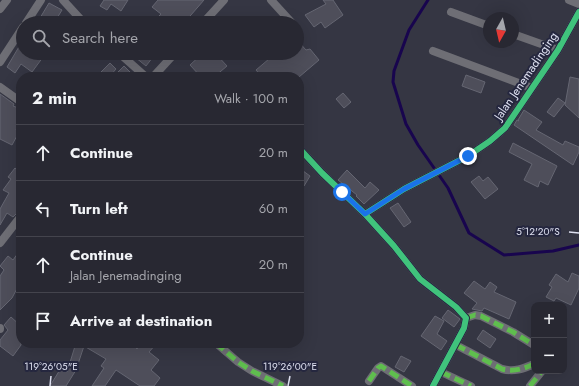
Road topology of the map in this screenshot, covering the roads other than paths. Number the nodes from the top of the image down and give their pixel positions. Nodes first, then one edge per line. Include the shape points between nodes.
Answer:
1 (7, 0) edge
2 (41, 0) edge
3 (63, 0) edge
4 (224, 0) edge
5 (272, 0) edge
6 (569, 0) edge
7 (579, 4) edge
8 (0, 9) edge
9 (451, 12) dead end
10 (579, 12) edge
11 (31, 16) edge
12 (78, 16) edge
13 (209, 16) edge
14 (286, 16) edge
15 (483, 24) edge
16 (519, 36) edge
17 (16, 38) edge
18 (558, 50) junction
19 (433, 51) dead end
20 (127, 60) edge
21 (169, 60) edge
22 (0, 62) edge
23 (140, 72) edge
24 (158, 72) edge
25 (0, 87) edge
26 (532, 88) junction
27 (16, 98) edge
28 (304, 153) edge
29 (365, 214) junction
30 (16, 222) edge
31 (0, 243) edge
32 (466, 318) junction
33 (531, 343) edge
34 (456, 345) junction
35 (222, 348) edge
36 (531, 365) edge
37 (441, 372) junction
38 (540, 374) edge
39 (369, 381) dead end
40 (283, 386) edge
41 (412, 386) edge
42 (433, 386) edge
43 (471, 386) edge
44 (530, 386) edge

1 - 8 street
2 - 11 street
3 - 12 street
4 - 13 street
5 - 14 street
6 - 7 street
9 - 15 street
10 - 18 street, Jalan Jenemadinging
16 - 18 street
17 - 22 street
18 - 26 street, Jalan Jenemadinging
19 - 26 street
20 - 23 street
21 - 24 street
25 - 27 street
26 - 29 street, Jalan Jenemadinging via 505,128 490,142 404,189
28 - 29 street
29 - 32 street via 420,279
30 - 31 street
32 - 33 street via 481,316
32 - 34 street
34 - 36 street via 502,369 515,371
34 - 37 street
35 - 40 street via 243,365
37 - 42 street
37 - 43 street
38 - 44 street
39 - 41 street via 381,366

